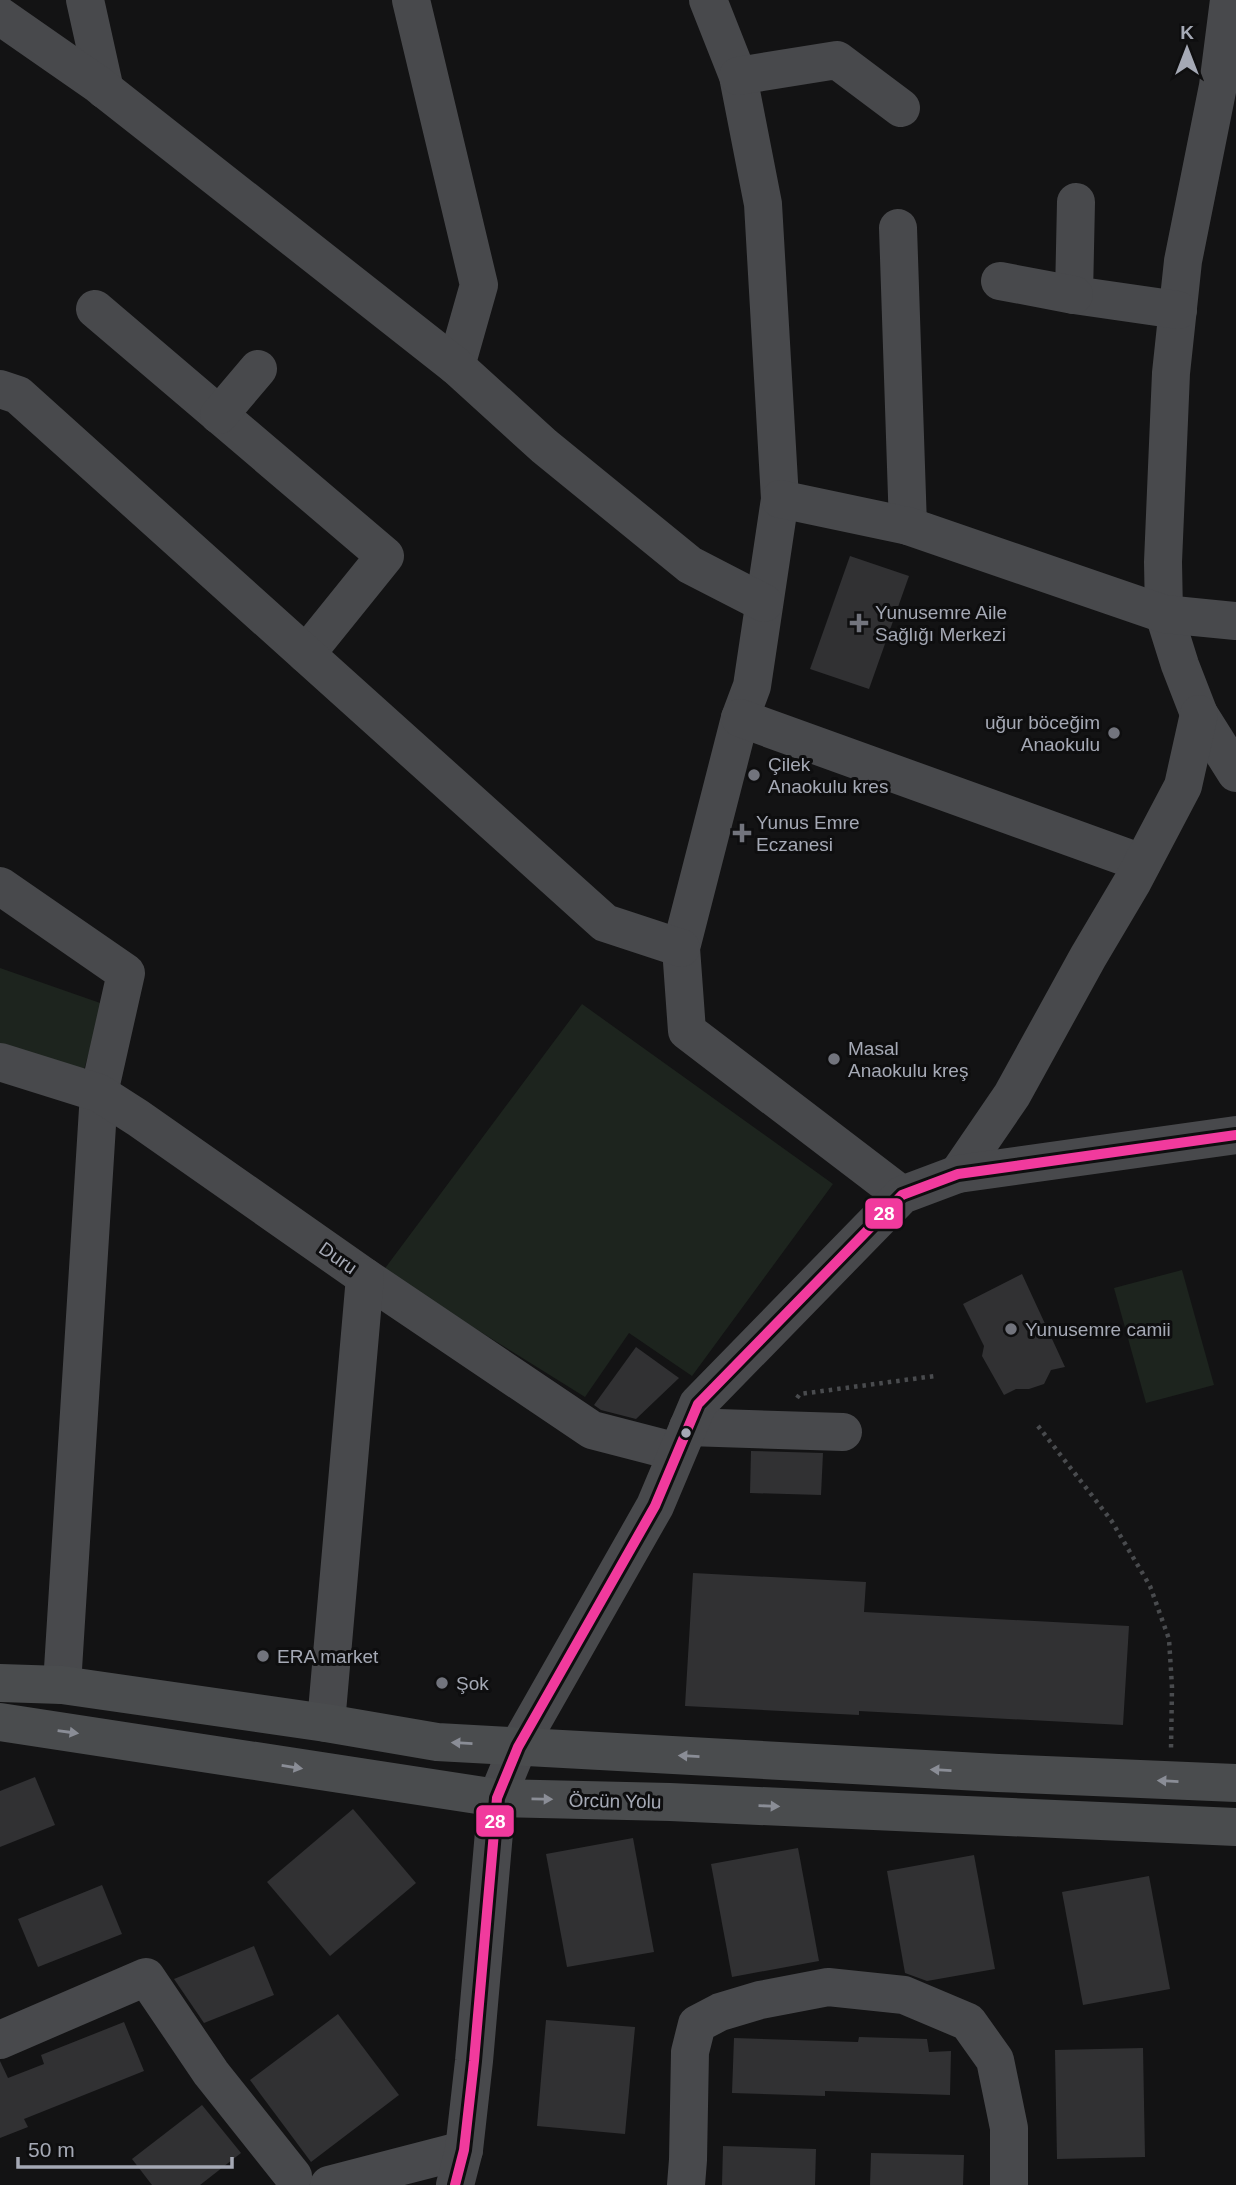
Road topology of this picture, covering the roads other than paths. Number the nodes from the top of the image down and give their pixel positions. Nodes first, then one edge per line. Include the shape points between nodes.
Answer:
1 (85, 0) edge
2 (411, 0) edge
3 (708, 0) edge
4 (1229, 0) edge
5 (0, 16) edge
6 (738, 76) junction
7 (105, 90) junction
8 (901, 108) dead end
9 (1076, 202) dead end
10 (898, 228) dead end
11 (1000, 281) dead end
12 (1074, 295) junction
13 (95, 309) dead end
14 (1178, 310) junction
15 (456, 366) junction
16 (258, 369) dead end
17 (9, 392) edge
18 (219, 415) junction
19 (780, 499) junction
20 (908, 526) junction
21 (764, 603) junction
22 (1164, 614) junction
23 (1236, 621) edge
24 (306, 654) junction
25 (1199, 714) junction
26 (740, 718) junction
27 (1236, 773) edge
28 (1142, 863) junction
29 (0, 886) edge
30 (681, 948) junction
31 (0, 1062) edge
32 (99, 1093) junction
33 (1236, 1135) edge
34 (958, 1174) junction
35 (902, 1195) junction
36 (365, 1277) junction
37 (843, 1432) dead end
38 (682, 1439) junction
39 (0, 1683) edge
40 (62, 1685) junction
41 (0, 1723) edge
42 (326, 1723) junction
43 (518, 1747) junction
44 (1236, 1783) edge
45 (498, 1798) junction
46 (1236, 1827) edge
47 (0, 2040) edge
48 (459, 2168) edge
49 (301, 2183) edge
50 (686, 2185) edge
51 (1009, 2185) edge

1 - 7 street
2 - 15 street via 479,285
3 - 6 street
4 - 14 street
5 - 7 street
6 - 8 street via 837,60
6 - 19 street via 763,204
7 - 15 street
9 - 12 street
10 - 20 street
11 - 12 street
12 - 14 street
13 - 18 street
14 - 22 street via 1171,373
15 - 21 street via 544,446 690,565
16 - 18 street
17 - 24 street
18 - 24 street via 384,556
19 - 20 street
19 - 21 street
20 - 22 street
21 - 26 street via 752,686
22 - 23 street
22 - 25 street
24 - 30 street via 605,923
25 - 27 street
25 - 28 street via 1183,786
26 - 28 street
26 - 30 street
28 - 34 street via 1012,1095
29 - 32 street via 126,972
30 - 35 street via 687,1031
31 - 32 street, Duru
32 - 36 street, Duru
32 - 40 street
33 - 34 street
34 - 35 street
35 - 38 street via 698,1404
36 - 38 street, Duru via 592,1430
36 - 42 street
37 - 38 street, Duru
38 - 43 street via 656,1506
39 - 40 main road
40 - 42 main road
41 -> 45 main road, Örcün Yolu
43 -> 42 main road via 437,1742
44 -> 43 main road
43 - 45 street
45 -> 46 main road, Örcün Yolu
45 - 48 street
47 - 49 street via 146,1977 211,2073
48 - 49 street
50 - 51 street via 690,2052 697,2024 760,2000 828,1987 904,1995 968,2022 995,2060 1009,2128

